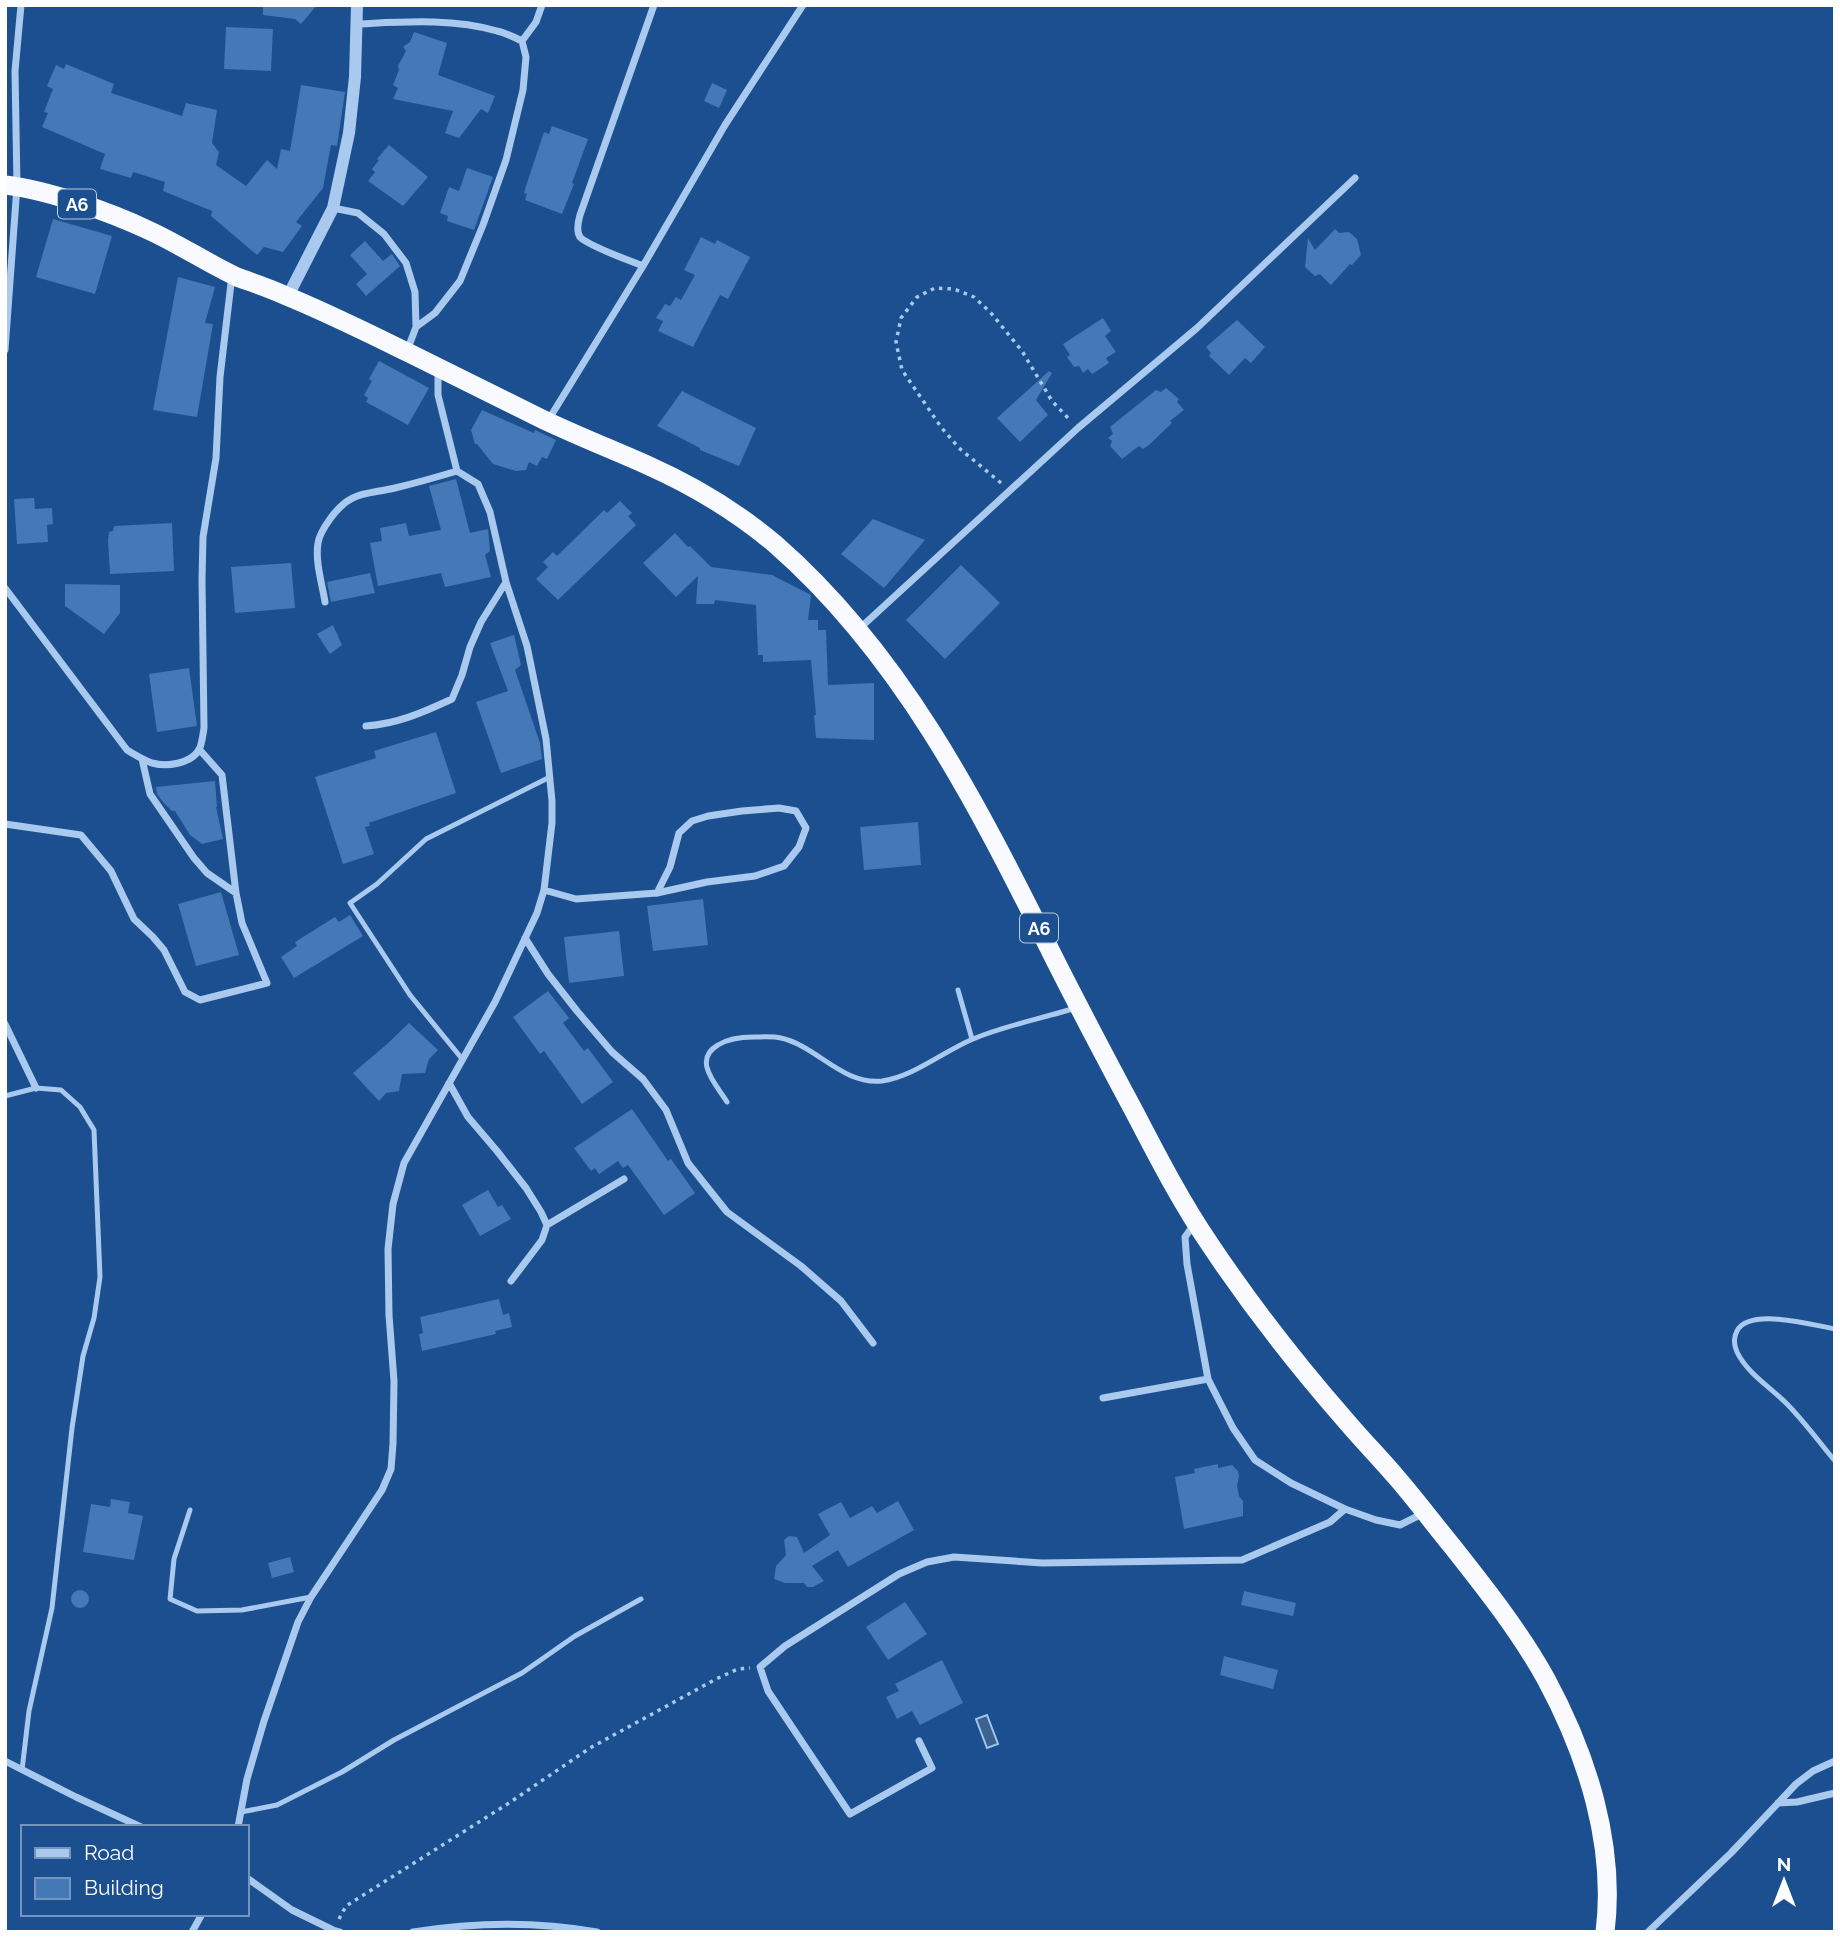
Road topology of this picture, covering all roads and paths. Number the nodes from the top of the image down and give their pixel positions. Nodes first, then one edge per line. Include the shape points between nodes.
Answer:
1 (22, 5) edge
2 (357, 5) edge
3 (542, 5) edge
4 (654, 5) edge
5 (803, 5) edge
6 (356, 24) junction
7 (522, 41) junction
8 (1355, 178) dead end
9 (11, 186) edge
10 (333, 208) junction
11 (643, 266) junction
12 (232, 275) junction
13 (288, 296) junction
14 (416, 327) junction
15 (5, 350) edge
16 (407, 351) junction
17 (438, 367) junction
18 (547, 422) junction
19 (1078, 428) junction
20 (457, 471) junction
21 (1010, 490) junction
22 (506, 582) junction
23 (5, 589) edge
24 (325, 602) dead end
25 (859, 629) junction
26 (366, 726) dead end
27 (200, 749) junction
28 (142, 759) junction
29 (550, 777) junction
30 (5, 824) edge
31 (544, 890) junction
32 (236, 893) junction
33 (657, 893) junction
34 (525, 938) junction
35 (958, 990) dead end
36 (1078, 1006) junction
37 (5, 1024) edge
38 (972, 1040) junction
39 (463, 1060) junction
40 (449, 1083) junction
41 (36, 1088) junction
42 (5, 1096) edge
43 (727, 1102) dead end
44 (624, 1179) dead end
45 (1196, 1223) junction
46 (547, 1225) junction
47 (511, 1281) dead end
48 (1835, 1329) edge
49 (873, 1343) dead end
50 (1208, 1379) junction
51 (1103, 1398) dead end
52 (1835, 1461) edge
53 (1345, 1509) junction
54 (190, 1510) dead end
55 (1425, 1513) junction
56 (311, 1597) junction
57 (641, 1599) dead end
58 (760, 1667) junction
59 (919, 1741) dead end
60 (5, 1761) edge
61 (1835, 1761) edge
62 (22, 1770) junction
63 (1835, 1793) edge
64 (1778, 1803) junction
65 (241, 1812) junction
66 (137, 1825) edge
67 (238, 1825) edge
68 (248, 1879) edge
69 (201, 1916) edge
70 (494, 1928) edge
71 (336, 1931) edge
72 (192, 1932) edge
73 (413, 1932) edge
74 (597, 1932) edge
75 (1605, 1932) edge
76 (1648, 1932) edge

1 - 9 street
2 - 6 street
3 - 7 street
4 - 11 street via 577,228 588,242
5 - 11 street via 724,125
6 - 7 street via 473,25
6 - 10 street via 349,133
7 - 14 street via 526,57 523,90 506,160 483,225 460,281 435,313
8 - 19 street via 1197,328
9 - 12 highway, A6 via 147,229
9 - 15 street
10 - 13 street
10 - 14 street via 358,213 384,234 405,262 415,292
11 - 18 street
12 - 13 highway, A6
12 - 27 street via 216,458 203,537 204,728
13 - 16 highway, A6
14 - 16 street
16 - 17 highway, A6
17 - 18 highway, A6
17 - 20 street via 438,395
18 - 25 highway, A6 via 655,468 742,519 800,568
19 - 21 street
19 - 21 path via 1052,401 1023,351 974,297 935,288 917,297 901,318 896,342 902,370 959,448
20 - 22 street via 478,484 490,512
20 - 24 street via 369,492 340,506 318,539
21 - 25 street
22 - 26 street via 481,622 452,699 402,720
22 - 29 street via 527,646
23 - 28 street via 127,750
25 - 36 highway, A6 via 903,689 995,840
27 - 28 street via 189,760 173,765
27 - 32 street via 222,775
28 - 32 street via 150,794 194,858
29 - 31 street via 552,823
29 - 39 lane via 426,839 350,903 410,995
30 - 32 street via 81,835 111,871 134,919 164,950 185,992 200,1000 267,983 242,923
31 - 33 street via 576,899
31 - 34 street
33 - 33 street via 755,876 784,866 806,828 796,811 779,808 692,821 679,833
34 - 39 street
34 - 49 street via 577,1011 643,1079 666,1110 688,1163 727,1212 841,1301
35 - 38 lane
36 - 38 lane
36 - 45 highway, A6
37 - 41 street
38 - 43 lane via 902,1075 872,1082 857,1079 780,1038 725,1041 705,1057 706,1068
39 - 40 street
40 - 46 street via 468,1117 526,1188
40 - 56 street via 404,1163 393,1204 388,1249 394,1381 391,1469
41 - 42 lane
41 - 62 lane via 61,1090 80,1107 94,1130 100,1277 83,1356 52,1608 29,1711
44 - 46 street
45 - 50 street via 1185,1237 1187,1264
45 - 55 highway, A6 via 1290,1356
46 - 47 street via 542,1240
48 - 52 lane via 1785,1320 1749,1320 1735,1334 1734,1342 1754,1374 1787,1404
50 - 51 street
50 - 53 street via 1255,1460
53 - 55 street via 1400,1525
53 - 58 street via 1330,1522 1242,1560 1042,1563 954,1557 927,1562 899,1574 785,1646
54 - 56 lane via 174,1559 170,1599 197,1611 242,1611
55 - 75 highway, A6 via 1514,1628 1568,1725 1599,1818 1608,1893
56 - 65 street via 264,1721
57 - 65 lane via 522,1673 342,1772 277,1805
58 - 59 street via 768,1691 850,1814 932,1768
58 - 71 path via 738,1669 716,1679 590,1748 346,1906
60 - 62 street
61 - 64 street via 1813,1771
62 - 66 street
63 - 64 street
64 - 76 street
65 - 67 street
68 - 71 street via 292,1910
69 - 72 street
70 - 73 street via 458,1925
70 - 74 street via 521,1923

